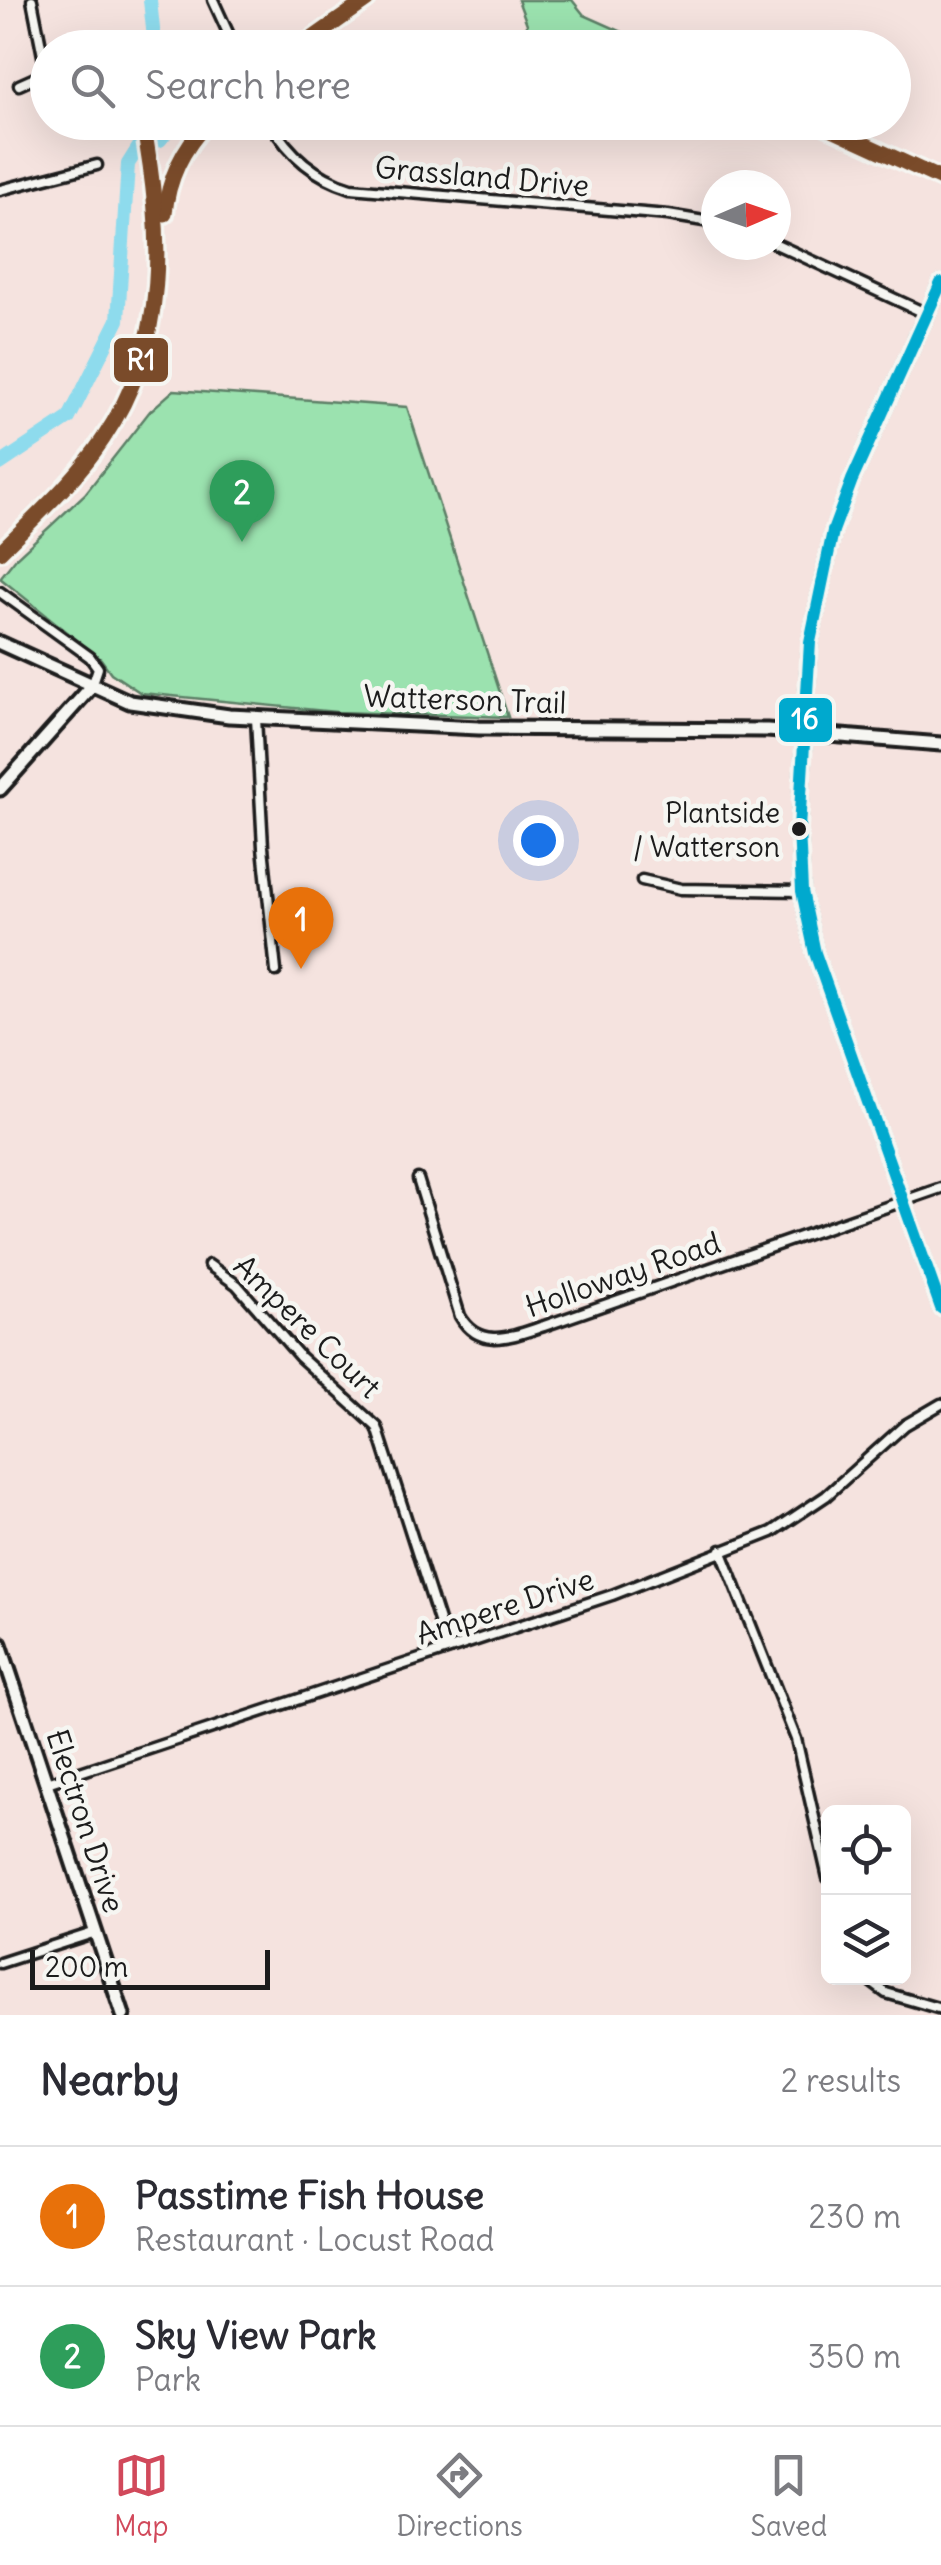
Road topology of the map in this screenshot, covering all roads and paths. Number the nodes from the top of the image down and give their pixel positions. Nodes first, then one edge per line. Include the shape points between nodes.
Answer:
1 (32, 0) edge
2 (213, 0) edge
3 (37, 30) edge
4 (227, 30) edge
5 (30, 80) edge
6 (19, 85) dead end
7 (280, 140) edge
8 (97, 166) dead end
9 (0, 190) edge
10 (701, 220) edge
11 (791, 251) edge
12 (941, 283) edge
13 (927, 314) junction
14 (0, 592) edge
15 (0, 643) edge
16 (92, 686) junction
17 (256, 718) junction
18 (805, 732) junction
19 (941, 744) edge
20 (0, 789) edge
21 (642, 880) dead end
22 (802, 891) junction
23 (276, 971) dead end
24 (418, 1179) dead end
25 (941, 1188) edge
26 (903, 1202) junction
27 (209, 1265) dead end
28 (941, 1308) edge
29 (941, 1404) edge
30 (722, 1550) junction
31 (0, 1644) edge
32 (448, 1649) junction
33 (46, 1783) junction
34 (821, 1848) edge
35 (96, 1932) junction
36 (0, 1963) edge
37 (875, 1985) edge
38 (941, 2008) edge
39 (124, 2015) edge

1 - 3 street
2 - 4 street
5 - 6 street
7 - 10 street, Grassland Drive via 306,167 351,188
8 - 9 street
11 - 13 street
12 - 13 street
13 - 18 street via 834,527 812,626
14 - 16 street via 90,657 98,668
15 - 16 street, Watterson Trail
16 - 17 street, Watterson Trail via 144,706
16 - 20 street
17 - 18 street, Watterson Trail
17 - 23 street
18 - 19 street, Watterson Trail
18 - 22 street
21 - 22 street via 681,888
22 - 26 street via 822,974
24 - 26 street, Holloway Road via 460,1316 479,1335 496,1339
25 - 26 street, Holloway Road
26 - 28 street
27 - 32 street, Ampere Court via 378,1427
29 - 30 street, Ampere Drive via 905,1425 803,1514
30 - 32 street, Ampere Drive
30 - 34 street via 796,1739
31 - 33 street, Electron Drive
32 - 33 street, Ampere Drive
33 - 35 street, Electron Drive
35 - 36 street
35 - 39 street, Electron Drive
37 - 38 street

